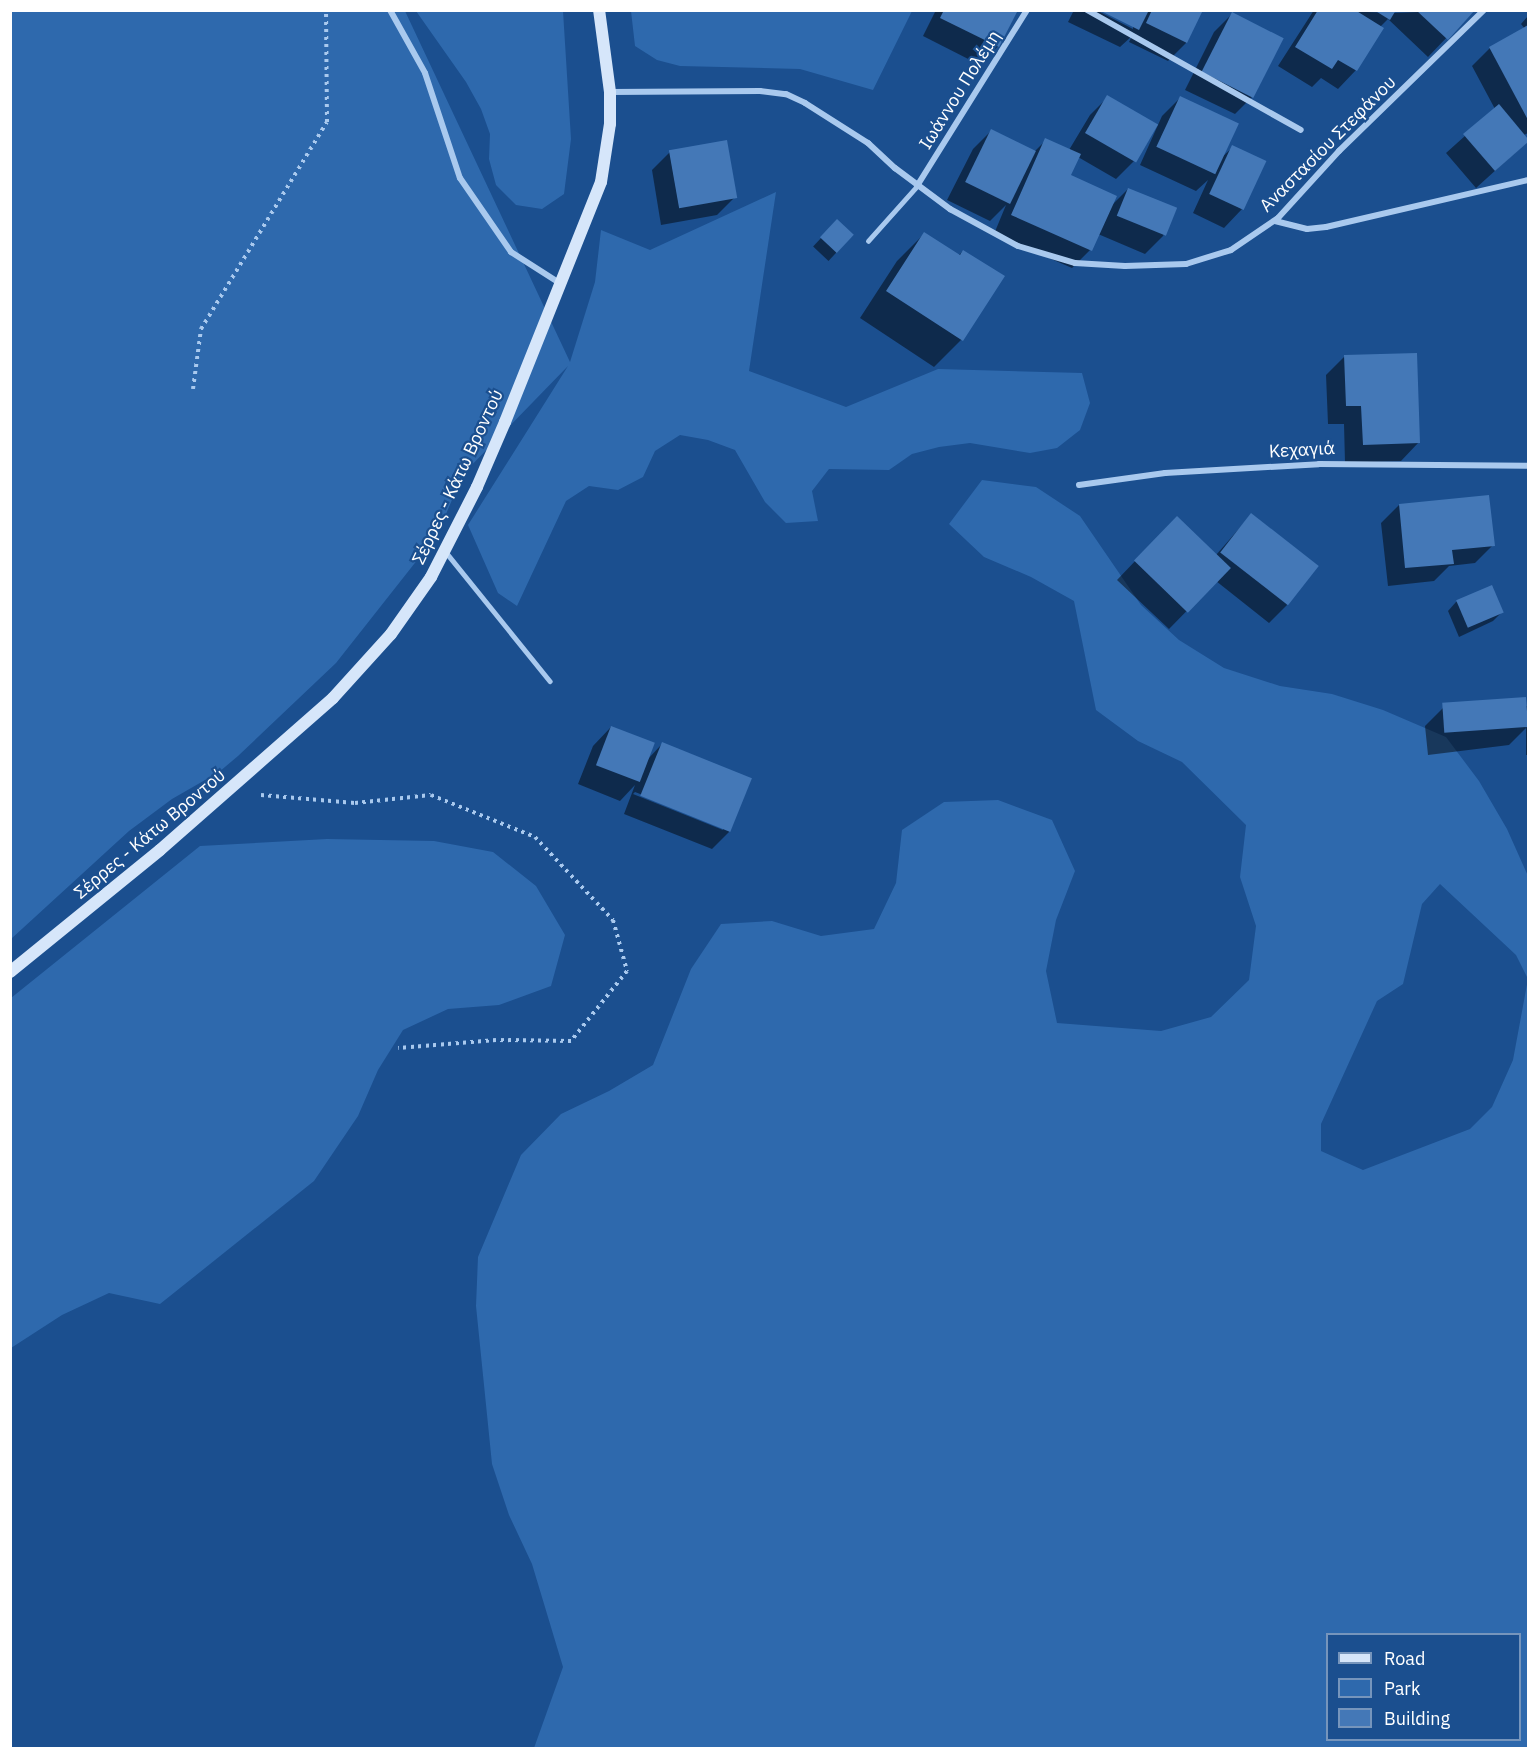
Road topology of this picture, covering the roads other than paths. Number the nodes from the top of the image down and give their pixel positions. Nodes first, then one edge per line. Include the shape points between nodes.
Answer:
1 (390, 10) edge
2 (599, 10) edge
3 (1027, 10) edge
4 (1087, 10) edge
5 (1484, 10) edge
6 (610, 92) junction
7 (1301, 130) dead end
8 (1528, 180) edge
9 (917, 186) junction
10 (1275, 221) junction
11 (868, 241) dead end
12 (562, 284) junction
13 (1528, 466) edge
14 (1079, 485) dead end
15 (445, 551) junction
16 (550, 681) dead end
17 (10, 972) edge

1 - 12 street via 424,72 460,178 511,252
2 - 6 street, Σέρρες - Κάτω Βροντού
3 - 9 street, Ιωάννου Πολέμη
4 - 7 street
5 - 10 street, Αναστασίου Στεφάνου via 1339,151
6 - 9 street, Αναστασίου Στεφάνου via 786,94 868,143
6 - 12 street, Σέρρες - Κάτω Βροντού via 610,124 601,182
8 - 10 street via 1326,227 1307,229
9 - 10 street, Αναστασίου Στεφάνου via 1018,246 1075,263 1156,266 1202,261 1246,242
9 - 11 lane
12 - 15 street, Σέρρες - Κάτω Βροντού via 506,422
13 - 14 street, Κεχαγιά via 1319,464 1166,473
15 - 16 lane
15 - 17 street, Σέρρες - Κάτω Βροντού via 411,607 333,698 231,790

